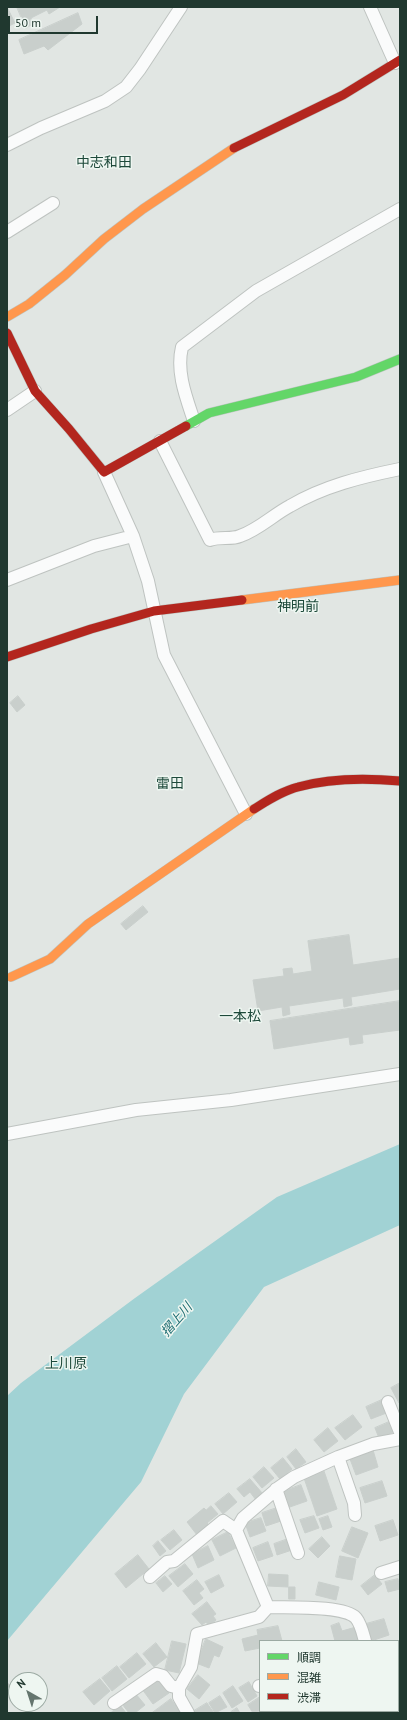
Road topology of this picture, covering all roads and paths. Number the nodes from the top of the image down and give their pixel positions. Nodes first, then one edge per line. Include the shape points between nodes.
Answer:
1 (181, 7) edge
2 (370, 7) edge
3 (397, 62) edge
4 (7, 145) edge
5 (53, 203) dead end
6 (400, 209) edge
7 (7, 232) edge
8 (7, 317) edge
9 (7, 333) edge
10 (400, 359) edge
11 (35, 391) junction
12 (7, 410) edge
13 (194, 421) junction
14 (160, 441) junction
15 (400, 469) edge
16 (104, 472) junction
17 (133, 536) junction
18 (7, 580) edge
19 (400, 580) edge
20 (154, 611) junction
21 (7, 658) edge
22 (400, 781) edge
23 (246, 814) junction
24 (11, 978) dead end
25 (400, 1074) edge
26 (7, 1134) edge
27 (388, 1402) dead end
28 (400, 1432) edge
29 (400, 1439) edge
30 (338, 1457) junction
31 (276, 1490) junction
32 (355, 1515) dead end
33 (236, 1530) junction
34 (298, 1553) dead end
35 (400, 1567) edge
36 (381, 1573) dead end
37 (150, 1577) dead end
38 (268, 1607) junction
39 (365, 1640) edge
40 (179, 1688) junction
41 (114, 1703) dead end
42 (188, 1713) edge

1 - 4 street via 126,87 105,101
2 - 3 street
3 - 8 street via 343,95 223,154 143,209 29,304
5 - 7 street
6 - 13 street via 256,291 182,346 179,357 182,382
9 - 11 street
10 - 13 street via 356,377 209,413
11 - 12 street
11 - 16 street
13 - 14 street
14 - 15 street via 210,540 240,537 290,506 323,490 362,477
14 - 16 street
16 - 17 street
17 - 18 street via 94,546
17 - 20 street via 148,581
19 - 20 street
20 - 21 street via 91,629
20 - 23 street via 164,655
22 - 23 street via 340,781 297,787
23 - 24 street via 88,924 50,959
25 - 26 street via 231,1100 136,1110
27 - 28 street
29 - 30 street via 373,1444
30 - 31 street via 294,1477
30 - 32 street via 354,1503
31 - 33 street via 243,1518
31 - 34 street
33 - 37 street via 223,1521
33 - 38 street
35 - 36 street
38 - 39 street via 333,1609 350,1614 357,1619
38 - 40 street via 259,1617 197,1634 191,1667
40 - 41 street via 171,1686 163,1676 156,1674
40 - 42 street via 179,1697

